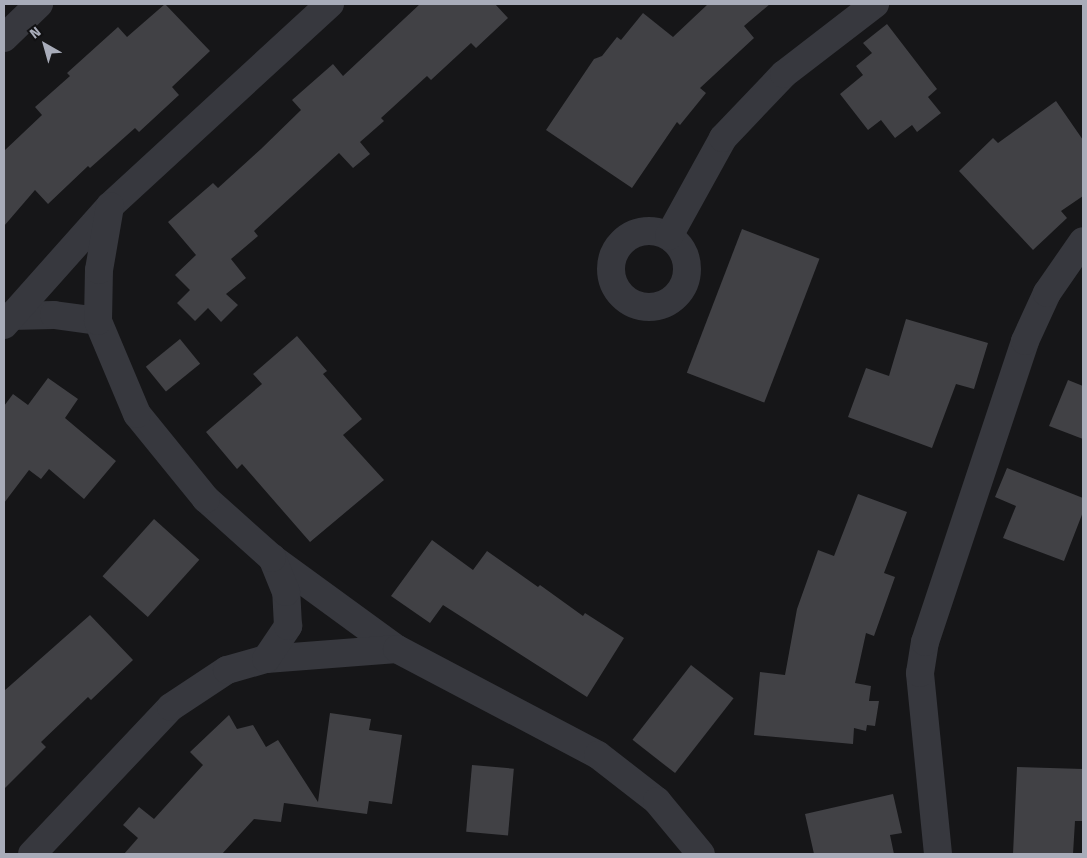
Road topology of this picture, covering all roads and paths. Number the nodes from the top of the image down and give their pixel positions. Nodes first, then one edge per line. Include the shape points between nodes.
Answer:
1 (39, 4) edge
2 (330, 4) edge
3 (875, 4) edge
4 (4, 38) edge
5 (110, 206) junction
6 (669, 236) dead end
7 (1083, 241) edge
8 (7, 320) edge
9 (98, 321) junction
10 (272, 558) junction
11 (397, 649) junction
12 (266, 659) junction
13 (32, 854) edge
14 (701, 854) edge
15 (938, 854) edge

1 - 4 street
2 - 5 street
3 - 6 street via 784,74 723,138
5 - 8 street
5 - 9 street via 99,270
7 - 15 street via 1046,293 1025,341 925,642 920,673
8 - 9 street via 54,314
9 - 10 street via 137,414 206,499
10 - 11 street
10 - 12 street via 289,611 288,626
11 - 12 street
11 - 14 street via 598,755 657,801
12 - 13 street via 227,670 171,707

